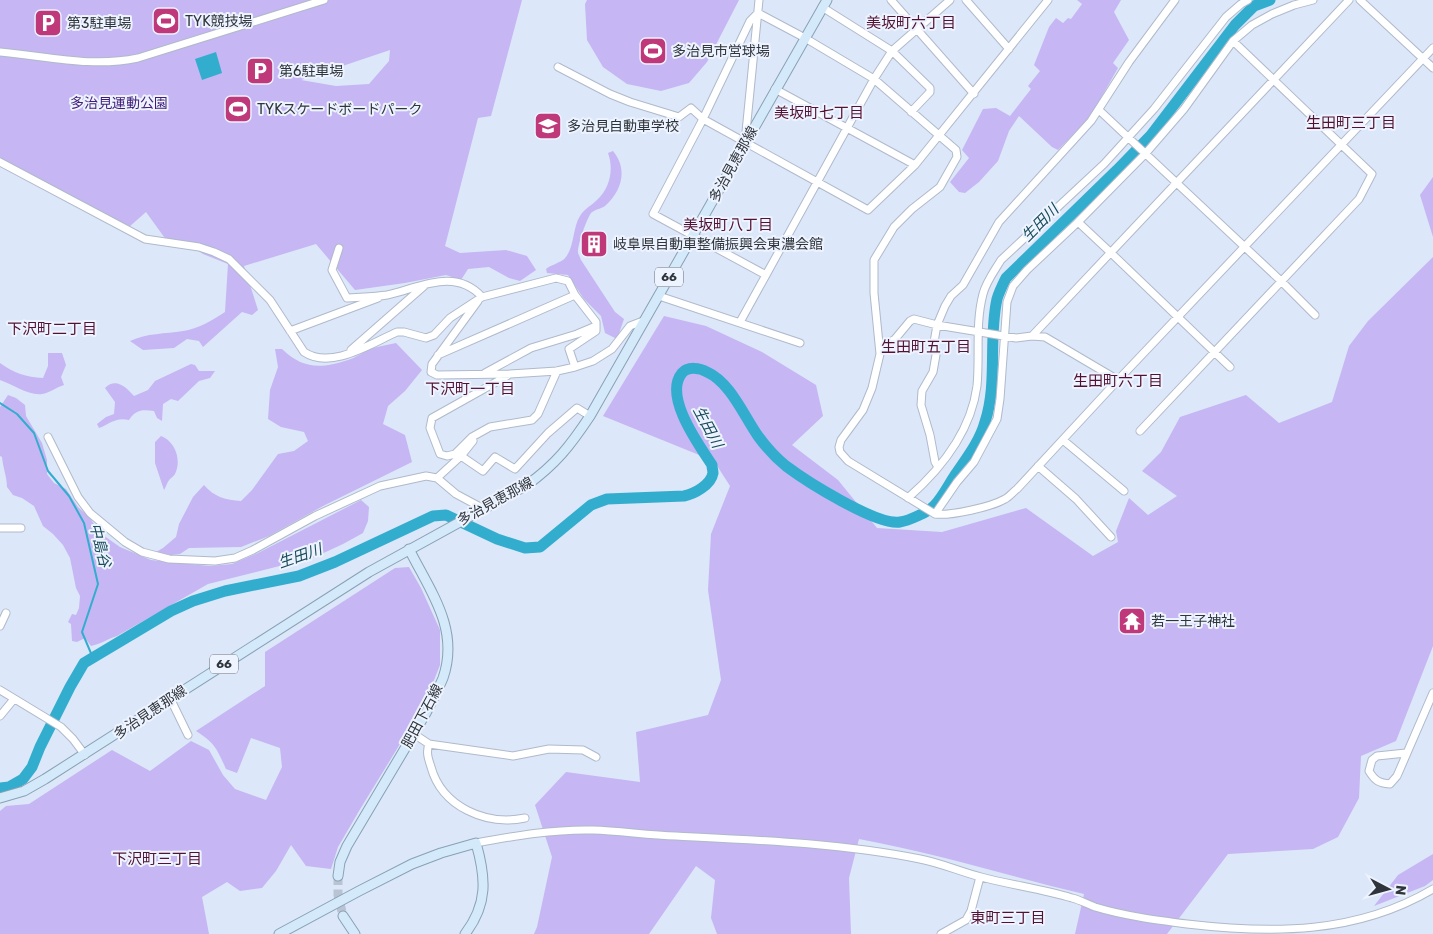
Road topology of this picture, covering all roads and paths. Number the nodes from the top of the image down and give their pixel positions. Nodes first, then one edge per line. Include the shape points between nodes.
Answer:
1 (324, 0) edge
2 (759, 0) edge
3 (891, 0) edge
4 (950, 0) edge
5 (966, 0) edge
6 (1175, 0) edge
7 (1248, 0) edge
8 (1313, 0) edge
9 (1348, 0) edge
10 (1360, 0) edge
11 (1047, 1) edge
12 (825, 4) edge
13 (758, 13) junction
14 (918, 29) junction
15 (805, 38) junction
16 (1233, 41) junction
17 (1433, 48) edge
18 (1009, 49) junction
19 (892, 50) junction
20 (0, 52) edge
21 (1423, 58) junction
22 (558, 67) dead end
23 (1433, 68) edge
24 (874, 79) junction
25 (1273, 80) junction
26 (775, 89) junction
27 (974, 94) junction
28 (1098, 110) junction
29 (911, 112) junction
30 (703, 119) junction
31 (847, 129) junction
32 (939, 136) junction
33 (1128, 137) junction
34 (745, 142) junction
35 (1341, 145) junction
36 (1146, 153) junction
37 (0, 162) edge
38 (915, 165) junction
39 (818, 182) junction
40 (1176, 182) junction
41 (1078, 222) junction
42 (692, 236) junction
43 (339, 248) dead end
44 (1245, 248) junction
45 (1110, 252) junction
46 (766, 275) junction
47 (1281, 281) junction
48 (426, 284) junction
49 (385, 295) junction
50 (576, 295) junction
51 (658, 296) junction
52 (482, 297) junction
53 (1315, 315) dead end
54 (1178, 317) junction
55 (643, 321) junction
56 (740, 322) junction
57 (596, 326) junction
58 (937, 326) junction
59 (290, 331) junction
60 (978, 332) junction
61 (1005, 336) junction
62 (1032, 336) junction
63 (800, 343) dead end
64 (880, 345) junction
65 (1214, 352) junction
66 (343, 356) junction
67 (438, 356) junction
68 (575, 367) junction
69 (1230, 367) dead end
70 (557, 371) junction
71 (510, 374) junction
72 (482, 375) junction
73 (1118, 380) junction
74 (590, 416) junction
75 (1140, 431) dead end
76 (478, 435) junction
77 (48, 437) dead end
78 (1063, 440) junction
79 (461, 456) junction
80 (938, 466) junction
81 (1038, 466) junction
82 (437, 478) junction
83 (1124, 491) dead end
84 (908, 498) junction
85 (484, 509) junction
86 (935, 514) junction
87 (0, 528) edge
88 (21, 528) dead end
89 (1111, 537) dead end
90 (409, 549) junction
91 (6, 613) dead end
92 (0, 626) edge
93 (0, 690) edge
94 (1433, 693) edge
95 (170, 698) junction
96 (14, 699) junction
97 (0, 716) edge
98 (414, 734) junction
99 (188, 735) dead end
100 (429, 744) junction
101 (1406, 753) junction
102 (85, 755) junction
103 (596, 757) dead end
104 (0, 798) edge
105 (525, 818) dead end
106 (476, 843) junction
107 (338, 876) tunnel mouth
108 (980, 877) junction
109 (1433, 889) edge
110 (343, 916) tunnel mouth
111 (280, 934) edge
112 (355, 934) edge
113 (465, 934) edge
114 (941, 934) edge

1 - 20 street via 122,61 90,62
2 - 13 street
3 - 14 street
4 - 14 street
5 - 18 street
6 - 28 street
7 - 33 street via 1226,17
8 - 16 street via 1272,14
9 - 25 street
10 - 21 street
11 - 18 street
12 - 15 main road, 多治見恵那線 / 66
12 - 19 street
13 - 15 street
13 - 30 street via 750,21
13 - 34 street
14 - 19 street
14 - 27 street
15 - 24 street
15 - 26 main road, 多治見恵那線 / 66
16 - 25 street
16 - 36 street via 1184,109
17 - 21 street
18 - 27 street
19 - 24 street
19 - 29 street via 930,88
21 - 23 street
21 - 35 street
22 - 30 street via 630,102 680,118 691,108
24 - 29 street
24 - 31 street
25 - 35 street
25 - 40 street
26 - 31 street
26 - 34 main road, 多治見恵那線 / 66
27 - 32 street
28 - 33 street
28 - 58 street via 999,222 963,285 951,296
29 - 32 street
30 - 34 street
30 - 42 street via 653,214
31 - 38 street
31 - 39 street
32 - 38 street
32 - 64 street via 956,150 957,157 952,167 940,187 894,227 874,260
33 - 36 street
33 - 60 street via 1104,164 1001,260 983,293
34 - 39 street
34 - 42 main road, 多治見恵那線 / 66
35 - 44 street
35 - 47 street via 1372,174 1369,182 1359,199
36 - 40 street
36 - 41 street
37 - 59 street via 145,239 199,247 229,259 270,300
38 - 39 street via 868,210
39 - 46 street
40 - 44 street
40 - 45 street
41 - 45 street
41 - 61 street via 1013,286 1007,302
42 - 46 street
42 - 51 main road, 多治見恵那線 / 66
43 - 49 street via 332,270 348,298
44 - 47 street
44 - 54 street
45 - 54 street
45 - 62 street
46 - 56 street
47 - 53 street
47 - 65 street
48 - 49 street
48 - 52 street via 446,280 456,282 474,289
48 - 66 street
49 - 59 street
50 - 52 street via 568,281 556,278
50 - 57 street
50 - 67 street
51 - 55 main road, 多治見恵那線 / 66
51 - 56 street
52 - 66 street via 450,318 434,335 426,338 396,332
52 - 67 street
54 - 65 street
54 - 73 street
55 - 68 street via 630,326 612,348 593,361
55 - 74 main road, 多治見恵那線 / 66
56 - 63 street
57 - 68 street via 596,331 569,349
57 - 72 street via 531,348
58 - 60 street
58 - 64 street via 910,320 895,339
58 - 80 street via 933,372 922,391 921,405
59 - 66 street via 310,356 321,359
60 - 61 street
60 - 80 street via 977,384 971,413 961,436
61 - 62 street
61 - 86 street via 996,419 974,462
62 - 73 street via 1045,337
64 - 84 street via 872,388 863,410 839,447 848,461
65 - 69 street
65 - 75 street
67 - 72 street via 431,372 437,375
68 - 70 street
70 - 71 street
70 - 76 street via 538,414 532,420 490,427
71 - 72 street
71 - 76 street via 432,418 430,428 440,454 454,454
73 - 78 street
74 - 79 street via 577,408 548,433 515,469 495,457 483,471
74 - 85 main road, 多治見恵那線 / 66 via 560,458 545,472
76 - 79 street
77 - 82 street via 78,498 90,513 142,552 169,559 235,558 380,486 426,476
78 - 81 street
78 - 83 street
79 - 82 street
80 - 84 street
81 - 86 street via 1005,499 965,512
81 - 89 street via 1076,499
82 - 85 street via 456,494
84 - 86 street
85 - 90 main road, 多治見恵那線 / 66
87 - 88 street
90 - 95 main road, 多治見恵那線 / 66
90 - 98 main road, 肥田下石線 via 444,618 448,645 443,678
91 - 92 street
93 - 96 street
94 - 101 street
95 - 99 street
95 - 102 main road, 多治見恵那線 / 66
96 - 97 street
96 - 102 street via 61,727
98 - 100 street
98 - 107 main road, 肥田下石線 via 347,846
100 - 103 street via 513,756 549,749 583,750
100 - 105 street via 427,750 433,775 452,800 464,809 492,820
101 - 101 street via 1378,756 1372,760 1369,771 1374,780 1390,784 1397,776
102 - 104 main road, 多治見恵那線 / 66 via 24,791
106 - 108 street via 557,831 593,830 735,839 883,853 922,860
106 - 111 main road via 412,864
106 - 113 main road via 484,883 482,900
108 - 109 street via 1151,919 1274,933 1321,930 1369,919
108 - 114 street via 966,920
110 - 112 main road

